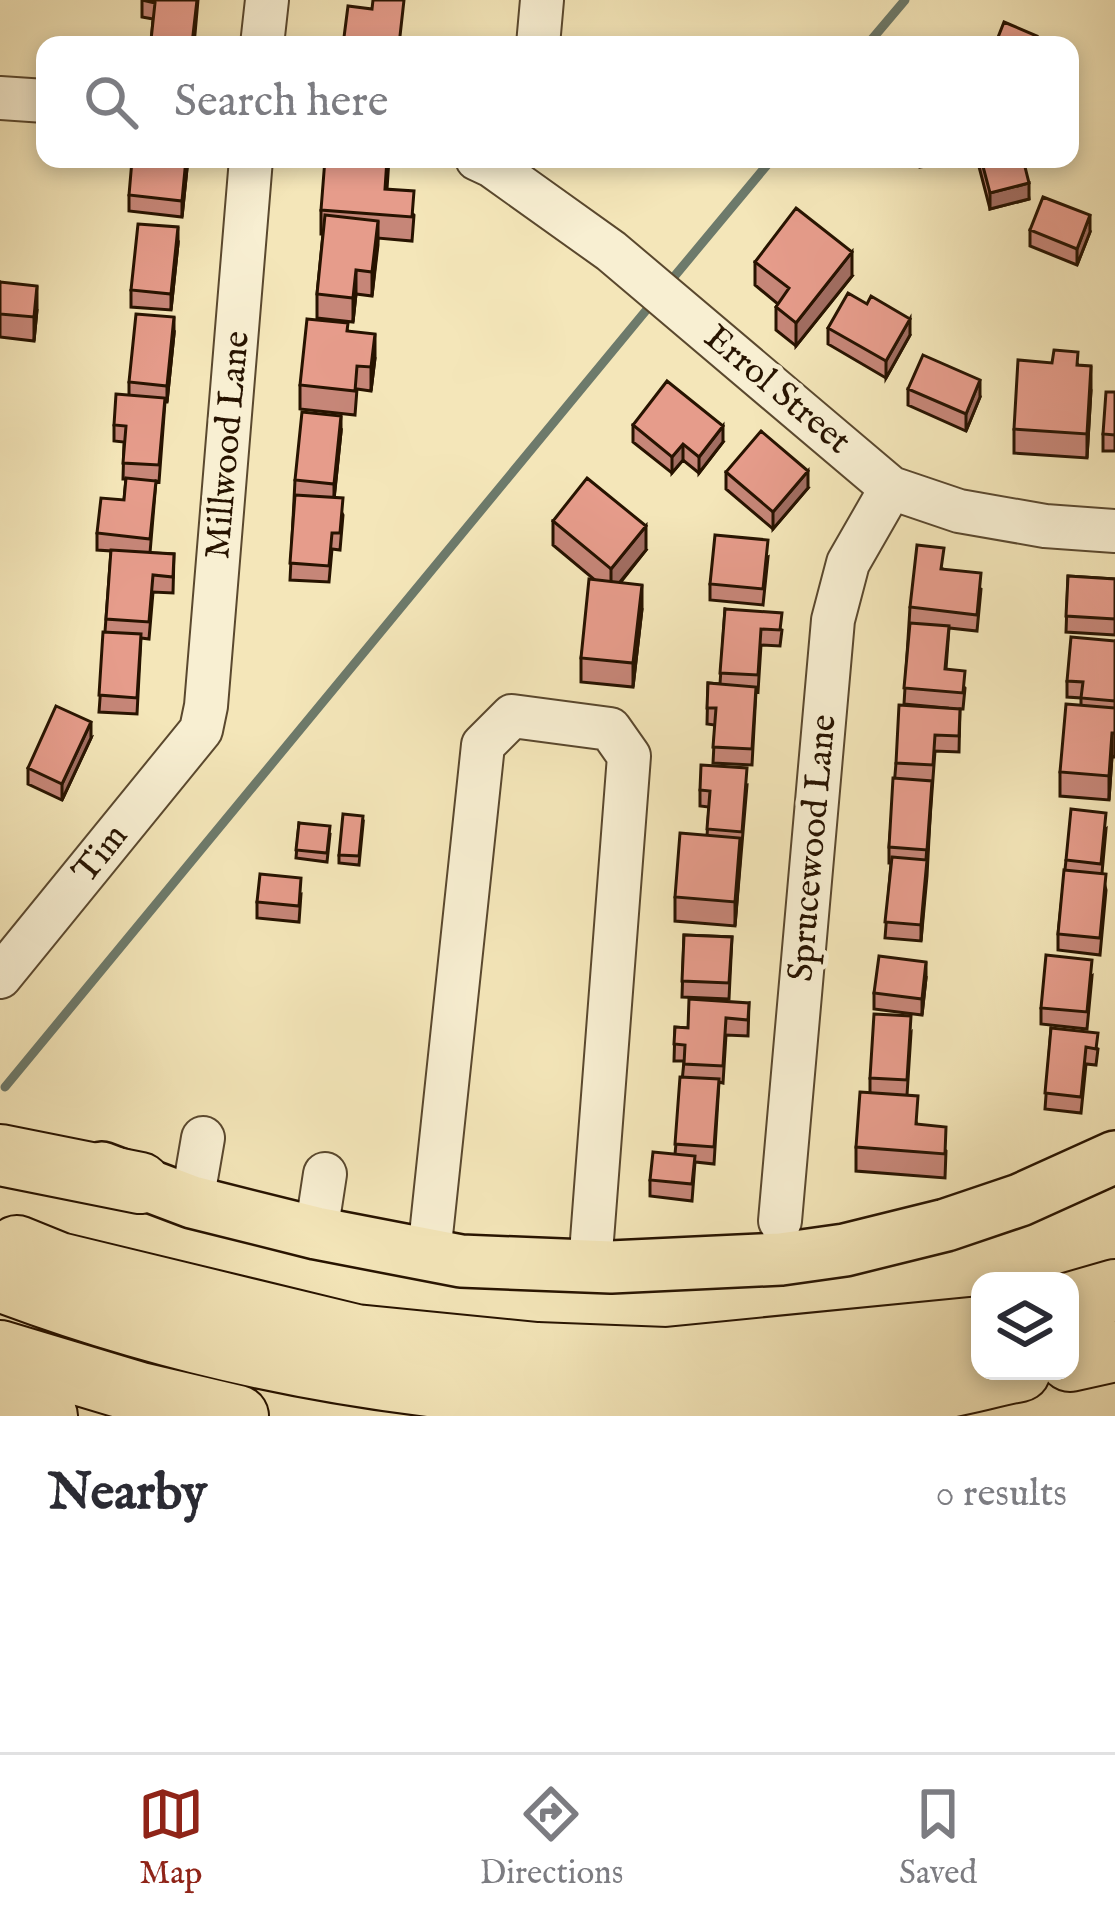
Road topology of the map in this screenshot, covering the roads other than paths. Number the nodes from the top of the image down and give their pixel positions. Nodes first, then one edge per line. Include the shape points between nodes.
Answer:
1 (267, 0) edge
2 (542, 0) edge
3 (263, 36) edge
4 (539, 36) edge
5 (0, 98) edge
6 (36, 100) edge
7 (250, 168) edge
8 (523, 173) edge
9 (891, 488) junction
10 (1115, 531) edge
11 (201, 730) joint
12 (0, 977) edge
13 (0, 1127) edge
14 (203, 1138) dead end
15 (0, 1154) edge
16 (1115, 1157) edge
17 (325, 1174) dead end
18 (166, 1192) junction
19 (780, 1221) dead end
20 (316, 1233) junction
21 (0, 1239) edge
22 (429, 1255) junction
23 (590, 1266) junction
24 (0, 1281) edge
25 (1115, 1289) edge
26 (1079, 1300) edge
27 (971, 1328) edge
28 (0, 1351) edge
29 (1115, 1351) edge
30 (1079, 1359) edge
31 (977, 1380) edge
32 (0, 1398) edge
33 (47, 1416) edge
34 (238, 1416) edge

1 - 3 street
2 - 4 street
5 - 6 street
7 - 11 street, Millwood Lane
8 - 9 street, Errol Street
9 - 10 street, Errol Street via 959,512
9 - 19 street, Sprucewood Lane via 848,563 833,620
11 - 12 street, Tim
13 - 18 main road
14 - 18 street
15 - 18 highway
16 - 23 main road via 964,1219 844,1250
17 - 20 street
18 - 20 main road
20 - 22 main road
21 - 27 highway via 59,1263 356,1335 537,1353 666,1358
22 - 23 main road
22 - 23 street via 483,745 512,716 610,729 629,756
24 - 31 highway via 254,1360 373,1386 555,1406 681,1408 916,1393
25 - 26 highway
28 - 34 highway
29 - 30 highway
32 - 33 highway

